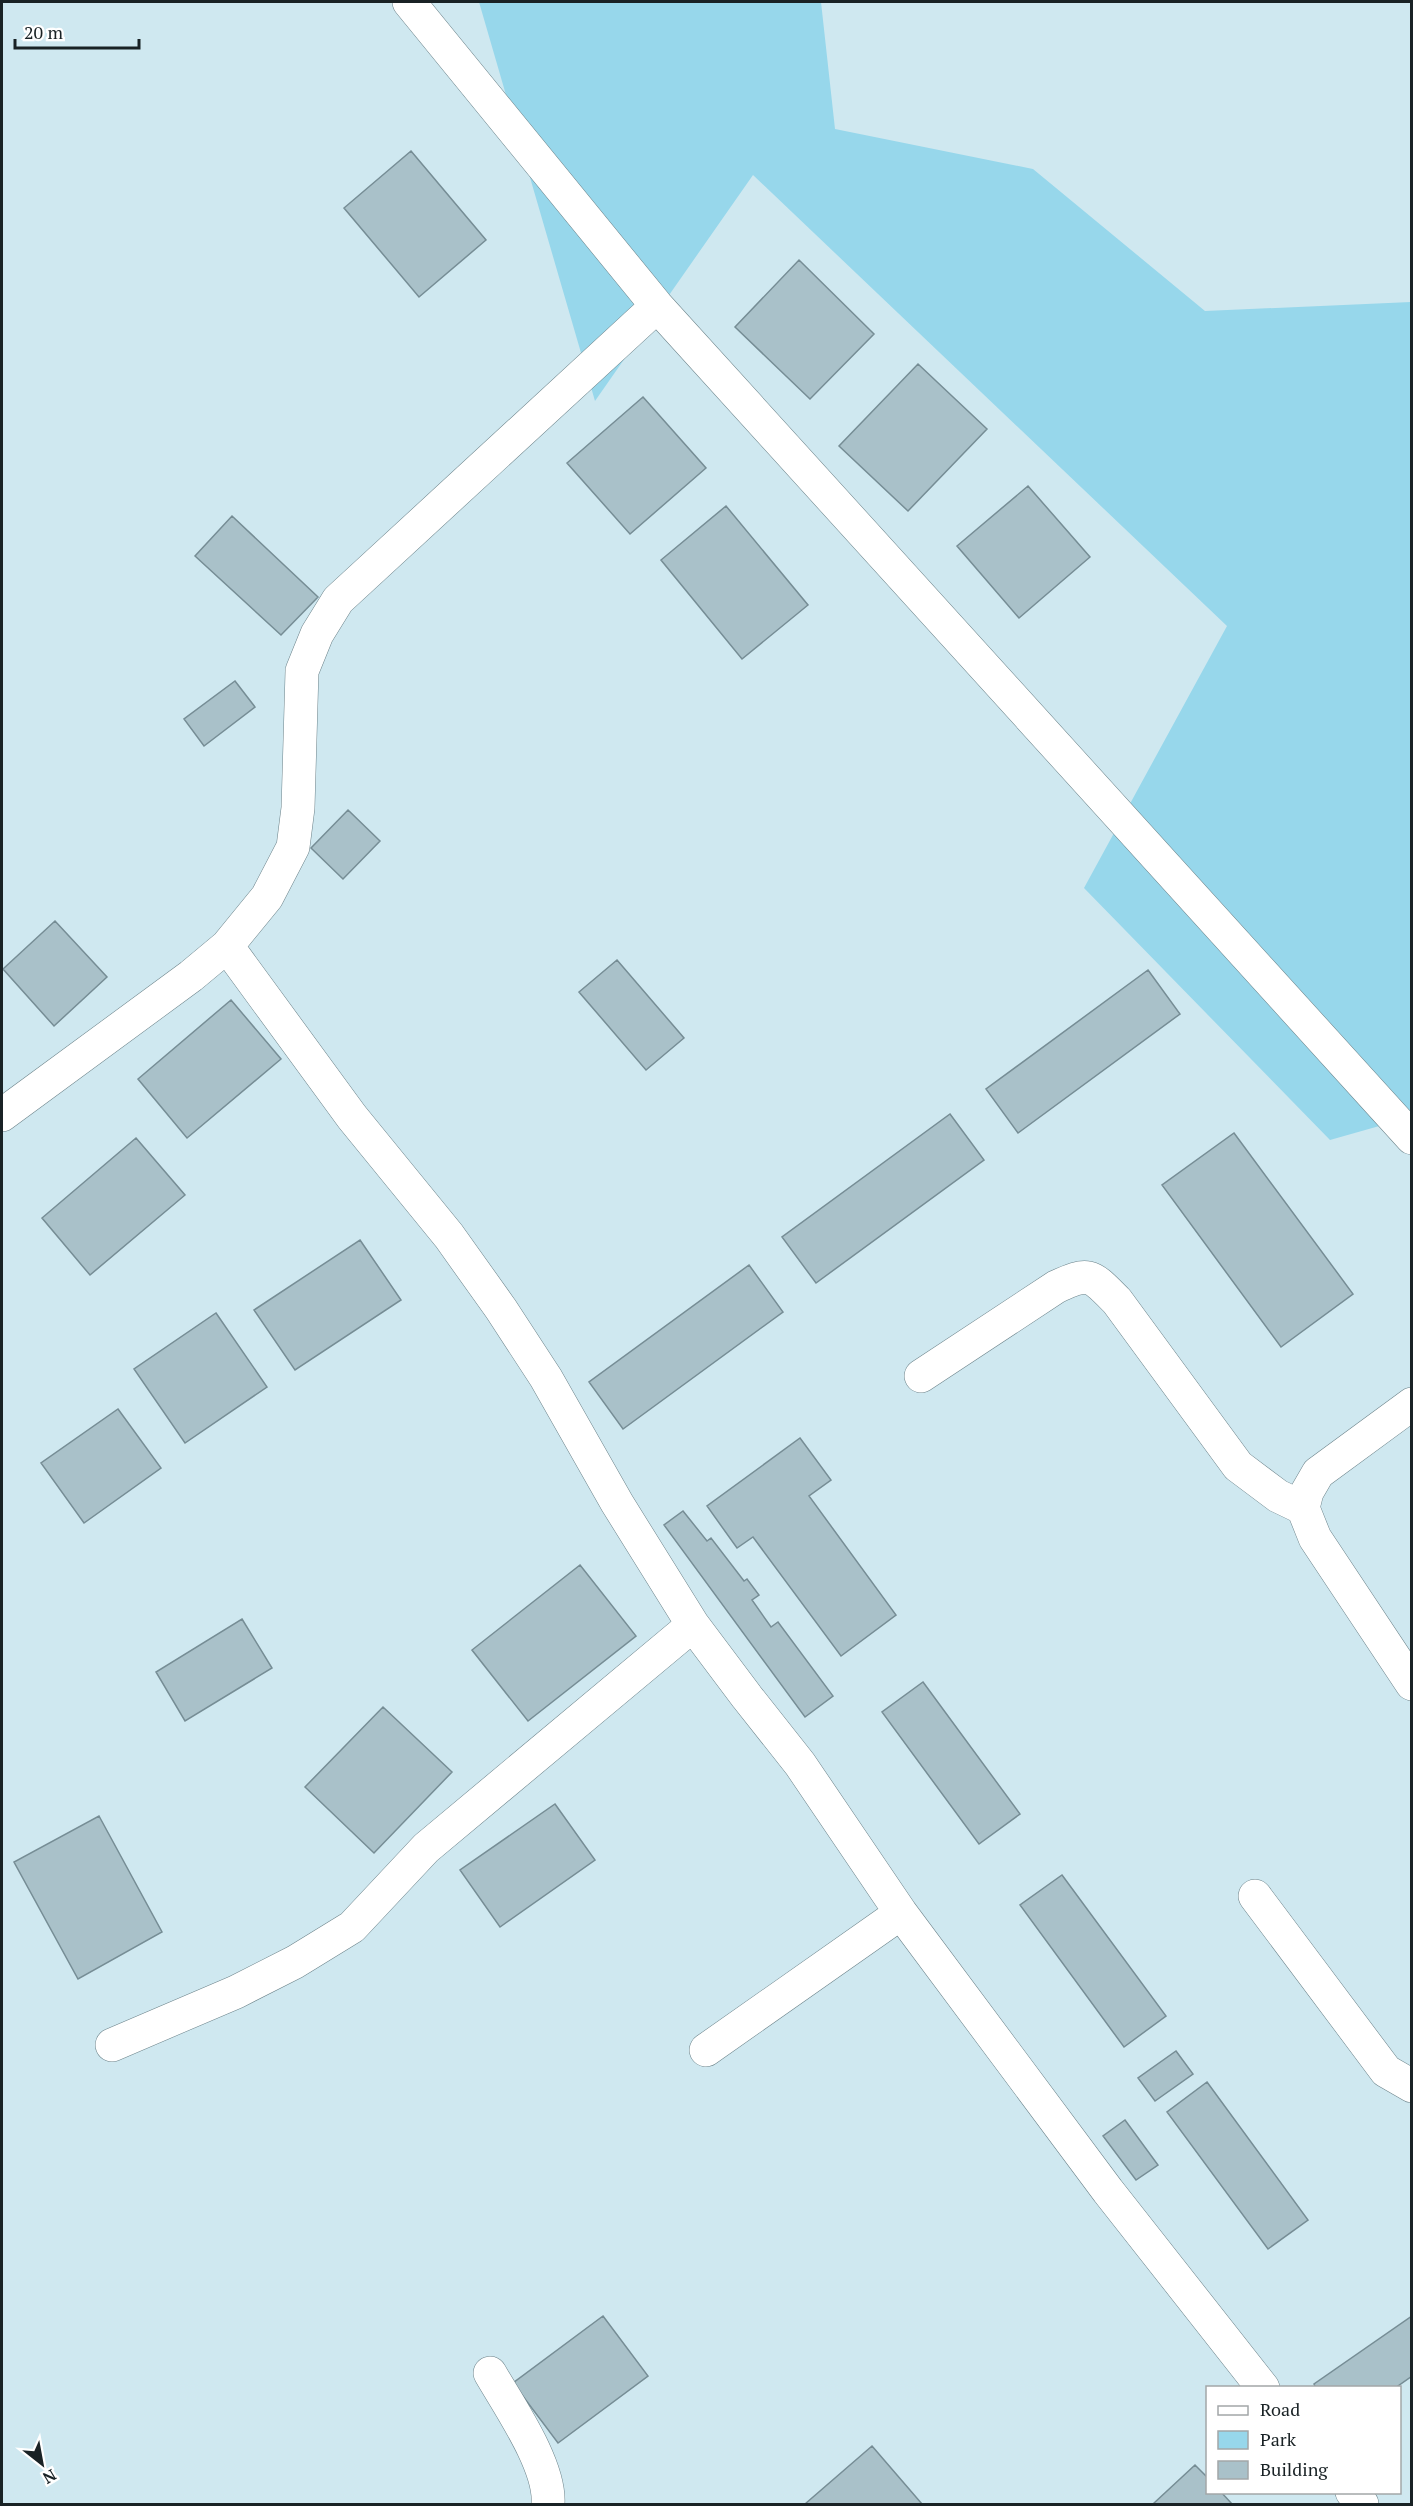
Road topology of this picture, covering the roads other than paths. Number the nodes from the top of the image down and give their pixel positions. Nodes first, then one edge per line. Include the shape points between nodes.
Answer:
1 (409, 2) edge
2 (657, 306) junction
3 (227, 946) junction
4 (2, 1115) edge
5 (1412, 1138) edge
6 (921, 1376) dead end
7 (1412, 1404) edge
8 (1303, 1508) junction
9 (693, 1625) junction
10 (1412, 1684) edge
11 (1255, 1896) dead end
12 (901, 1913) junction
13 (112, 2045) dead end
14 (706, 2050) dead end
15 (1412, 2086) edge
16 (490, 2373) dead end
17 (1261, 2386) edge
18 (548, 2505) edge

1 - 2 street
2 - 3 street via 338,600 317,634 302,670 298,808 293,847 267,897
2 - 5 street
3 - 4 street
3 - 9 street via 352,1117 449,1236 501,1309
6 - 8 street via 1056,1287 1079,1276 1097,1281 1117,1300 1238,1466 1278,1496
7 - 8 street via 1318,1473
8 - 10 street via 1315,1538
9 - 12 street via 800,1764
9 - 13 street via 426,1848 352,1927 236,1992
11 - 15 street via 1386,2071
12 - 14 street
12 - 17 street via 1108,2191
16 - 18 street via 533,2449 549,2494

